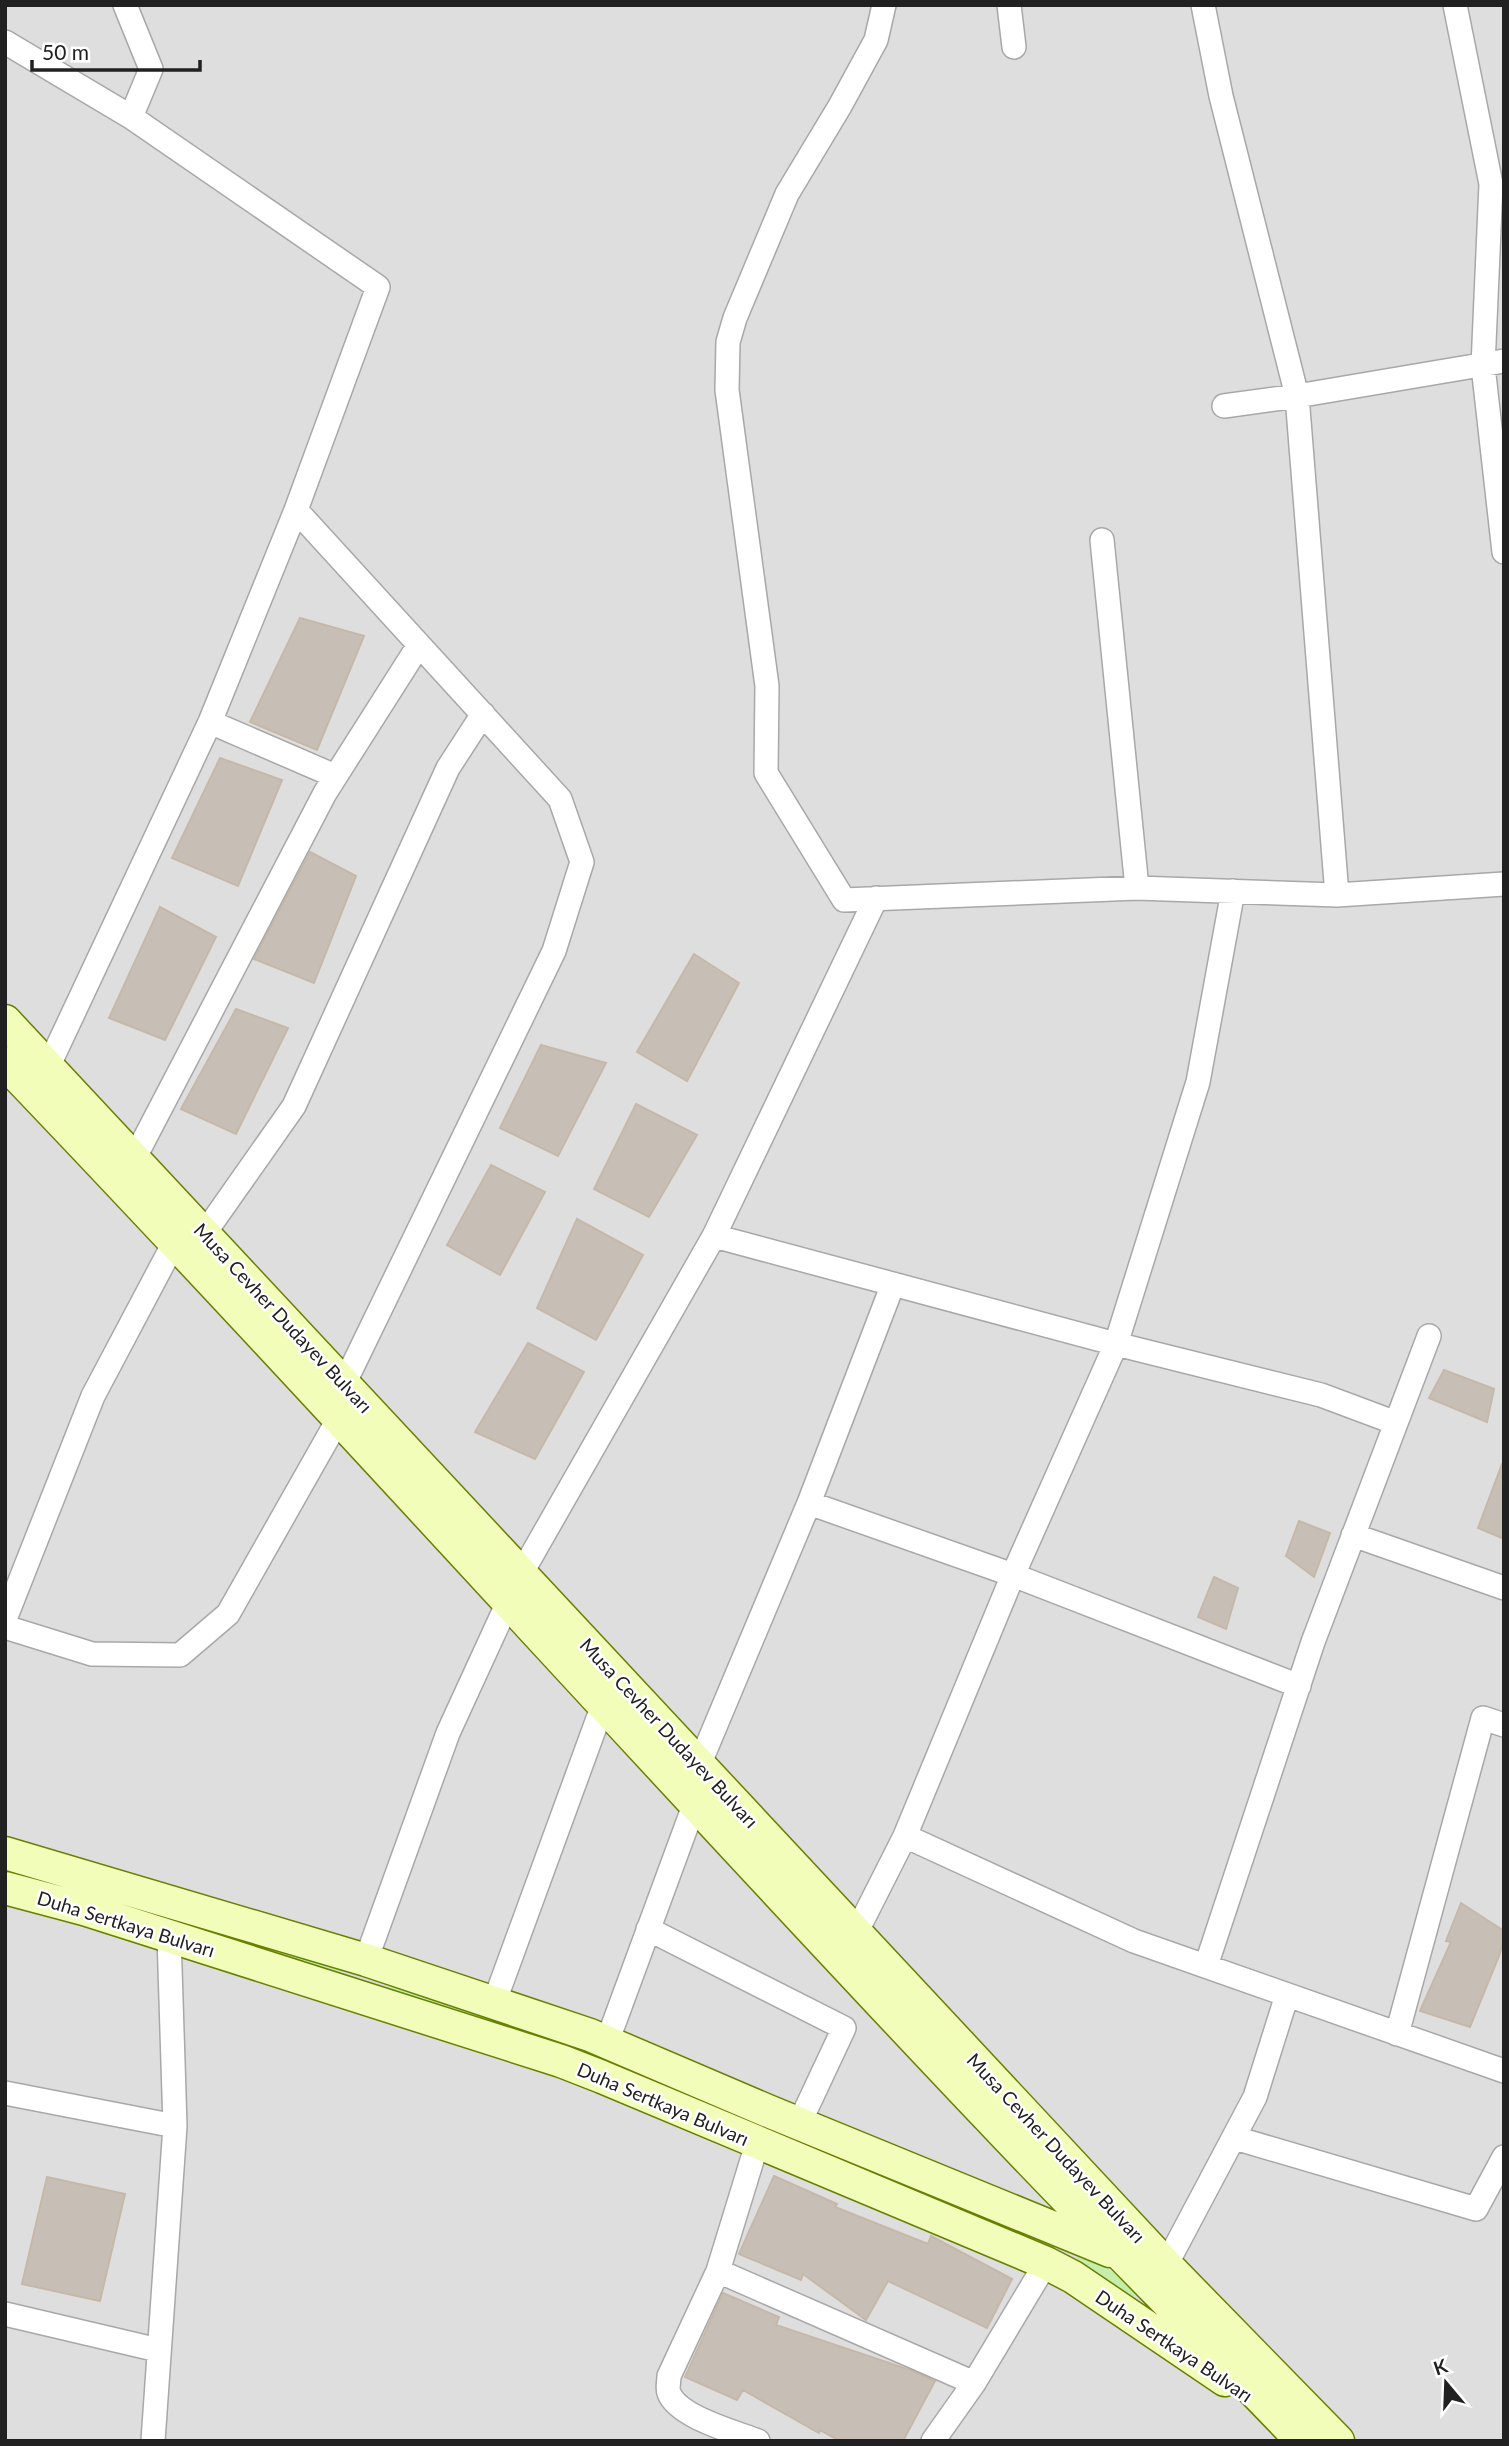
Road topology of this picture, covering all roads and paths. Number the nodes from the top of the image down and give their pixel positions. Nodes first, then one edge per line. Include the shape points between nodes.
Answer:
1 (125, 5) edge
2 (884, 5) edge
3 (1009, 5) edge
4 (1203, 5) edge
5 (1455, 5) edge
6 (5, 42) edge
7 (1014, 47) dead end
8 (131, 117) junction
9 (1493, 363) edge
10 (1297, 396) junction
11 (1224, 406) dead end
12 (296, 510) junction
13 (1102, 540) dead end
14 (1504, 552) edge
15 (419, 645) junction
16 (483, 714) junction
17 (210, 722) junction
18 (335, 776) junction
19 (1504, 884) edge
20 (1137, 888) junction
21 (1233, 891) junction
22 (1337, 895) junction
23 (876, 898) junction
24 (5, 1021) edge
25 (48, 1067) junction
26 (7, 1069) edge
27 (134, 1158) junction
28 (714, 1236) junction
29 (190, 1238) junction
30 (893, 1284) junction
31 (1429, 1336) dead end
32 (1116, 1344) junction
33 (344, 1384) junction
34 (339, 1418) junction
35 (1396, 1423) junction
36 (809, 1503) junction
37 (1353, 1535) junction
38 (1013, 1575) junction
39 (514, 1588) junction
40 (1504, 1588) edge
41 (5, 1619) edge
42 (5, 1627) edge
43 (1298, 1686) junction
44 (603, 1705) junction
45 (1504, 1725) edge
46 (698, 1765) junction
47 (695, 1803) junction
48 (905, 1836) junction
49 (5, 1853) edge
50 (5, 1888) edge
51 (648, 1929) junction
52 (856, 1933) junction
53 (169, 1936) junction
54 (366, 1960) junction
55 (1206, 1966) junction
56 (1287, 1995) junction
57 (359, 1996) junction
58 (494, 2003) junction
59 (1397, 2034) junction
60 (607, 2042) junction
61 (1504, 2071) edge
62 (5, 2093) edge
63 (768, 2111) junction
64 (799, 2124) junction
65 (175, 2126) junction
66 (1235, 2138) junction
67 (757, 2144) junction
68 (1504, 2157) edge
69 (1122, 2256) junction
70 (1046, 2263) junction
71 (1166, 2266) junction
72 (718, 2271) junction
73 (5, 2314) edge
74 (158, 2350) junction
75 (974, 2383) junction
76 (1278, 2416) junction
77 (153, 2441) edge
78 (758, 2441) edge
79 (933, 2441) edge
80 (1301, 2441) edge
81 (1338, 2441) edge

1 - 8 street via 150,69
2 - 23 street via 876,40 788,194 735,318 728,342 727,390 767,686 766,773 844,900
3 - 7 street
4 - 10 street via 1221,96
5 - 9 street via 1491,184
6 - 8 street
8 - 12 street via 378,287
9 - 10 street
9 - 14 street
10 - 11 street
10 - 22 street
12 - 15 street
12 - 17 street
13 - 20 street
15 - 16 street
15 - 18 street
16 - 29 street via 448,768 294,1106
16 - 33 street via 560,799 582,862 554,951
17 - 18 street
17 - 25 street
18 - 27 street
19 - 22 street
20 - 21 street
20 - 23 street
21 - 22 street
21 - 32 street via 1198,1082
23 - 28 street
24 - 25 main road, Musa Cevher Dudayev Bulvarı
25 - 27 main road, Musa Cevher Dudayev Bulvarı
26 - 29 main road, Musa Cevher Dudayev Bulvarı
27 - 29 main road, Musa Cevher Dudayev Bulvarı
28 - 30 street
28 - 39 street
29 - 33 main road, Musa Cevher Dudayev Bulvarı
29 - 34 main road, Musa Cevher Dudayev Bulvarı
29 - 41 street via 93,1396
30 - 32 street
30 - 36 street
31 - 35 street
32 - 35 street via 1321,1395
32 - 38 street
33 - 39 main road, Musa Cevher Dudayev Bulvarı
34 - 39 main road, Musa Cevher Dudayev Bulvarı
34 - 42 street via 228,1614 180,1655 92,1654
35 - 37 street
36 - 38 street
36 - 46 street
37 - 40 street
37 - 43 street
38 - 43 street
38 - 48 street
39 - 44 main road, Musa Cevher Dudayev Bulvarı
39 - 46 main road, Musa Cevher Dudayev Bulvarı
39 - 54 street via 448,1733
43 - 55 street
44 - 47 main road, Musa Cevher Dudayev Bulvarı
44 - 58 street
45 - 59 street via 1483,1718
46 - 52 main road, Musa Cevher Dudayev Bulvarı
47 - 51 street
47 - 69 main road, Musa Cevher Dudayev Bulvarı
48 - 52 street
48 - 55 street via 1134,1941
49 - 54 main road, Duha Sertkaya Bulvarı
50 - 53 main road, Duha Sertkaya Bulvarı
51 - 60 street
51 - 64 street via 844,2028
52 - 71 main road, Musa Cevher Dudayev Bulvarı
53 - 57 main road, Duha Sertkaya Bulvarı
53 - 65 street
54 - 57 main road
54 - 58 main road, Duha Sertkaya Bulvarı
55 - 56 street
56 - 59 street
56 - 66 street via 1255,2097
57 - 67 main road, Duha Sertkaya Bulvarı via 561,2061
58 - 60 main road, Duha Sertkaya Bulvarı
59 - 61 street
60 - 63 main road, Duha Sertkaya Bulvarı
62 - 65 street
63 - 64 main road, Duha Sertkaya Bulvarı
63 - 67 main road
64 - 69 main road, Duha Sertkaya Bulvarı
65 - 74 street
66 - 68 street via 1476,2209
66 - 71 street
67 - 70 main road, Duha Sertkaya Bulvarı
67 - 72 street
69 - 71 main road, Duha Sertkaya Bulvarı
69 - 76 main road, Musa Cevher Dudayev Bulvarı
70 - 75 street
70 - 76 main road, Duha Sertkaya Bulvarı
71 - 81 main road, Musa Cevher Dudayev Bulvarı
72 - 75 street
72 - 78 street via 669,2376 668,2390 687,2412
73 - 74 street
74 - 77 street
75 - 79 street
76 - 80 main road, Musa Cevher Dudayev Bulvarı

